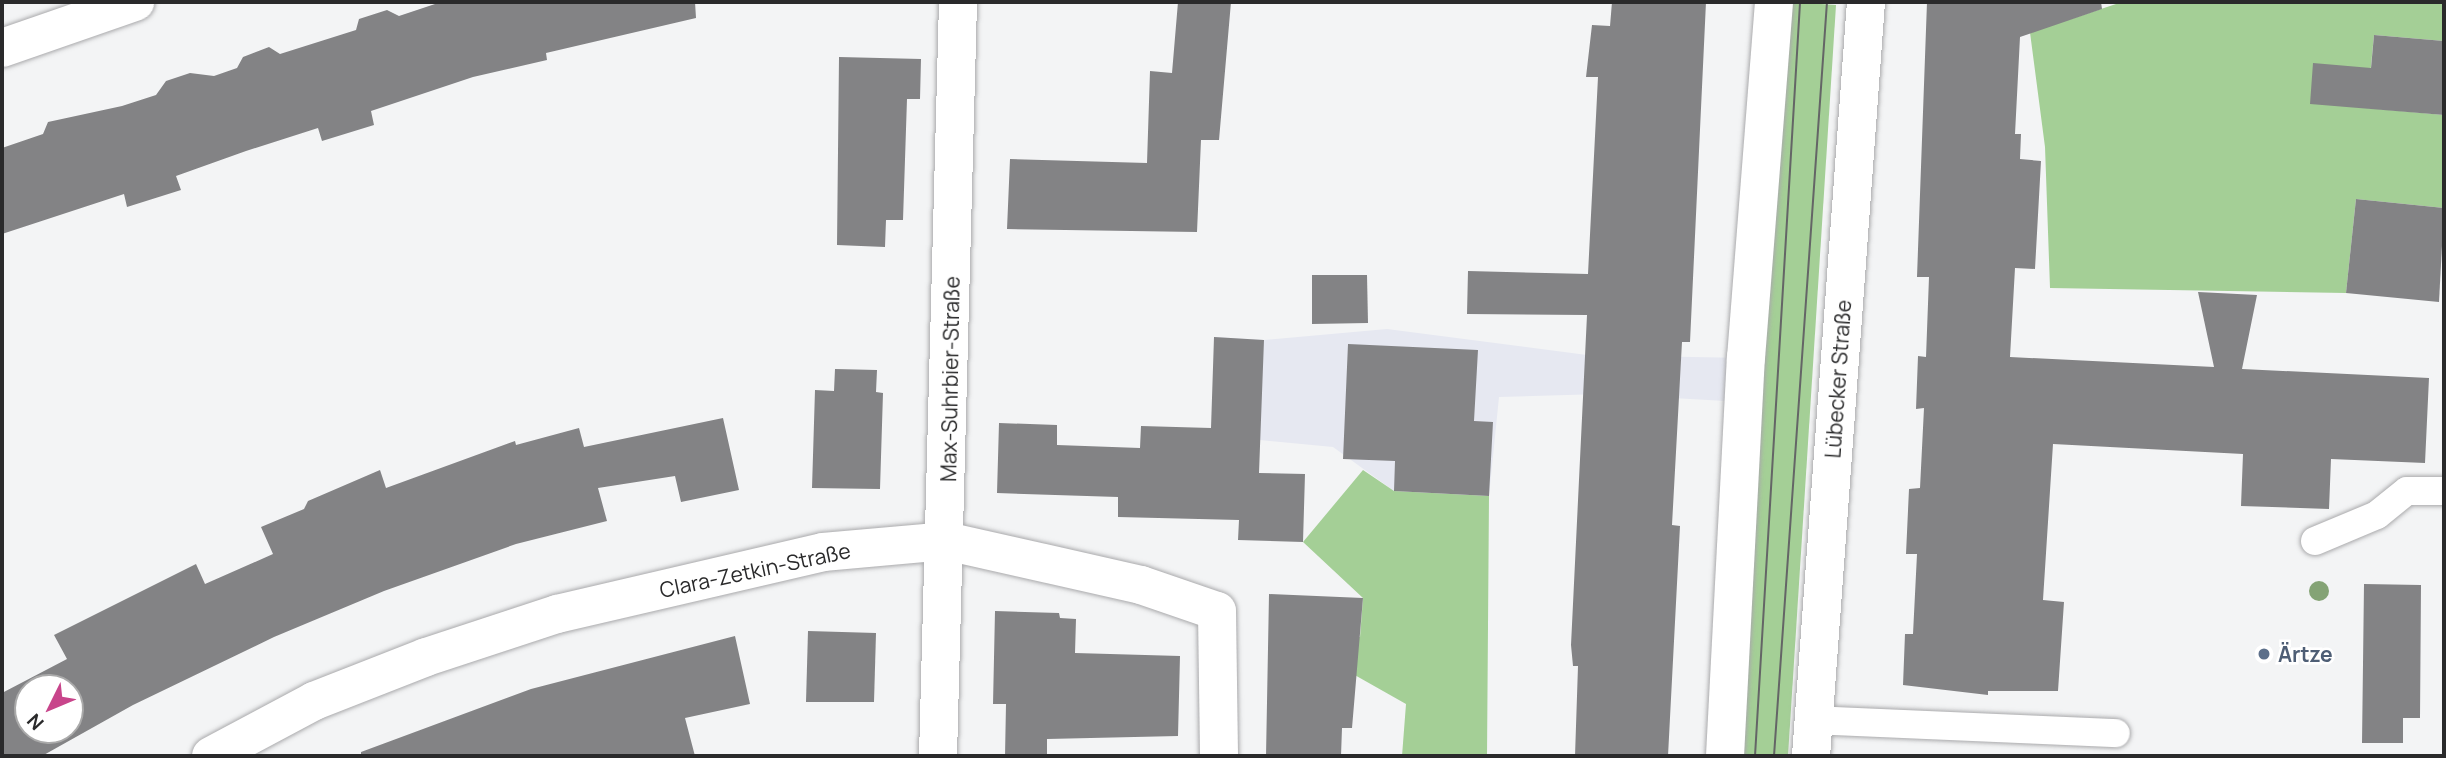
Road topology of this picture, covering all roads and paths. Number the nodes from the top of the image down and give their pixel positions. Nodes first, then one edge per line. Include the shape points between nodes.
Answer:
1 (135, 2) edge
2 (957, 2) edge
3 (1774, 2) edge
4 (1866, 2) edge
5 (2, 48) edge
6 (2444, 491) edge
7 (946, 541) junction
8 (2315, 541) dead end
9 (2116, 733) dead end
10 (1812, 738) edge
11 (211, 756) edge
12 (938, 756) edge
13 (1219, 756) edge
14 (1725, 756) edge

1 - 5 street
2 - 7 street, Max-Suhrbier-Straße
3 - 14 street via 1746,358
4 - 10 street, Lübecker Straße
6 - 8 lane via 2407,491 2376,515
7 - 11 street, Clara-Zetkin-Straße via 822,552 557,614 426,657 314,701
7 - 12 street, Max-Suhrbier-Straße
7 - 13 street, Clara-Zetkin-Straße via 1141,585 1217,611
9 - 10 lane

